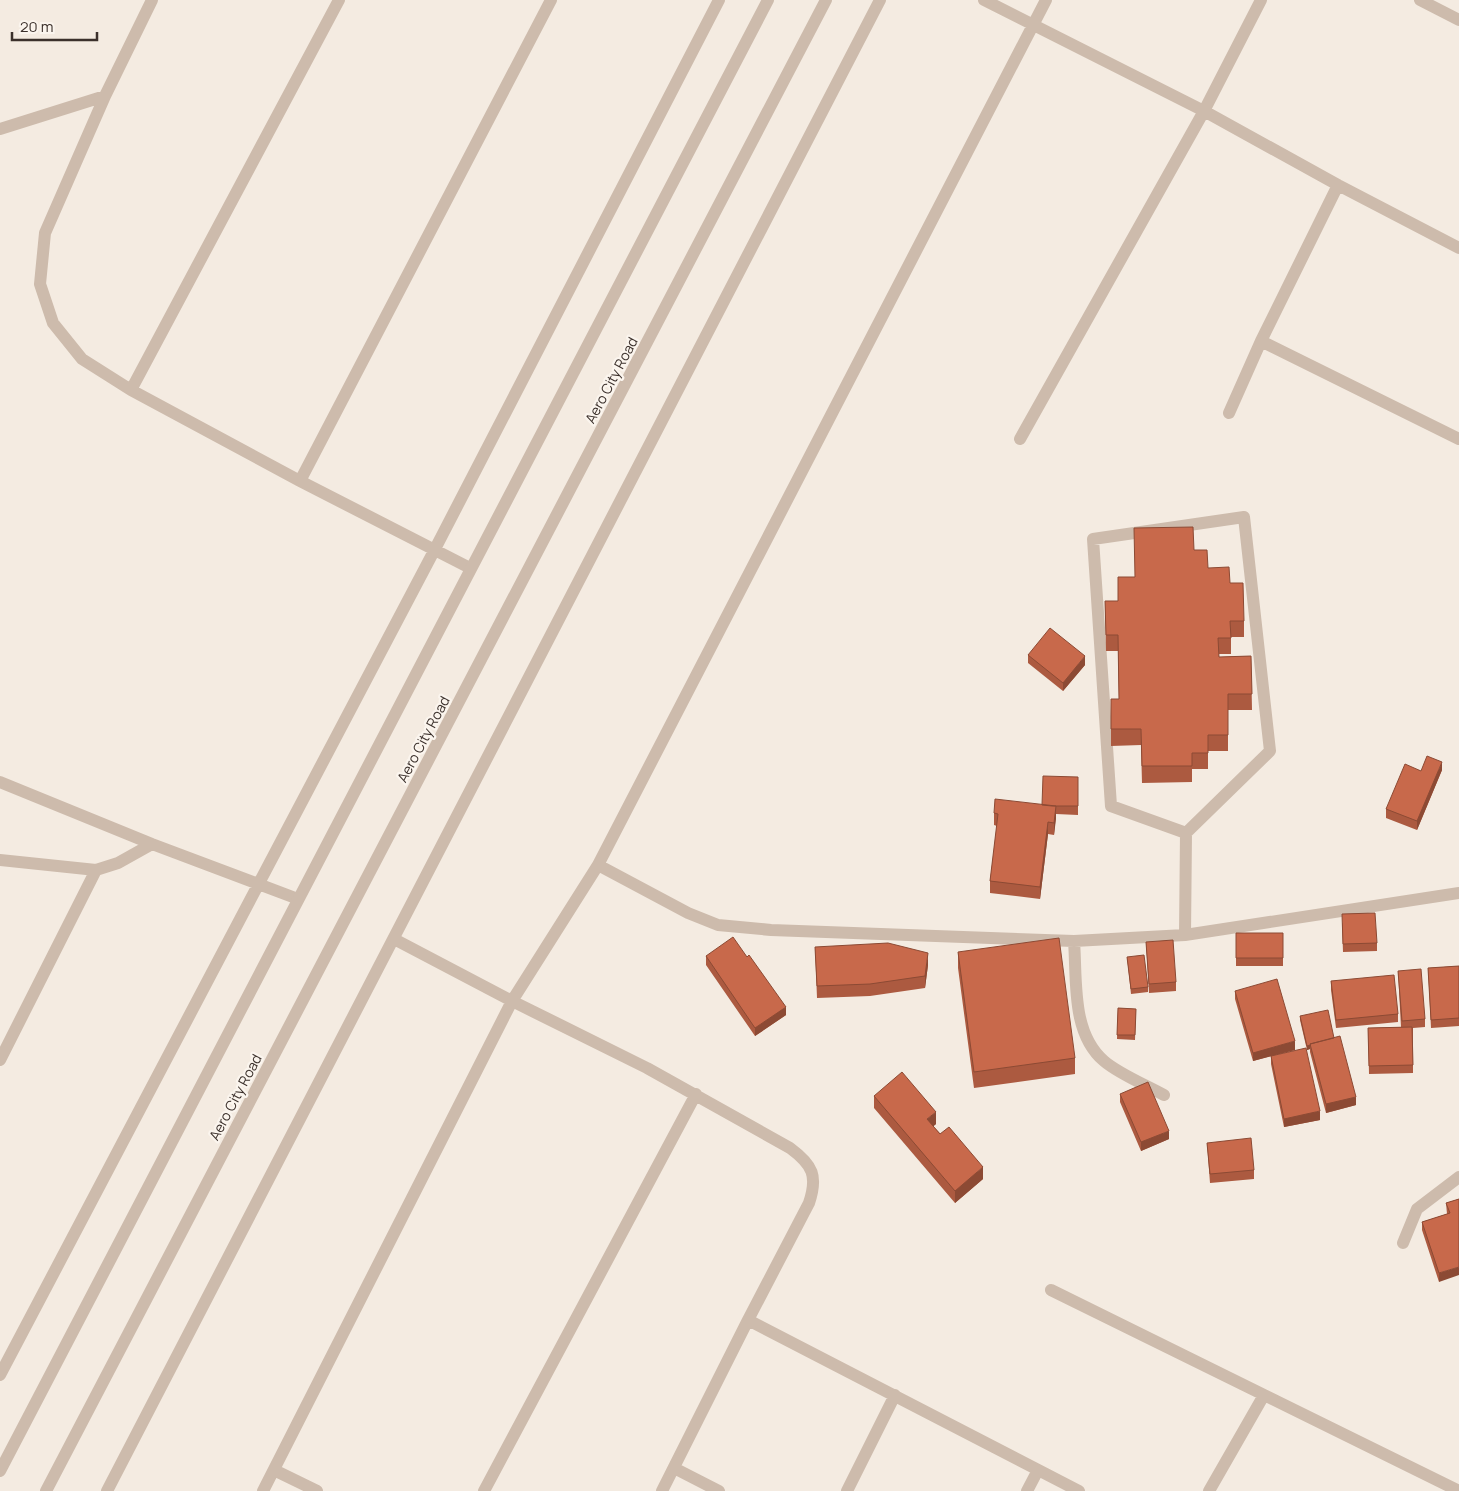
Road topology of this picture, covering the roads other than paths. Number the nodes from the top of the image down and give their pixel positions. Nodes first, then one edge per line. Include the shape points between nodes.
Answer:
1 (152, 0) edge
2 (339, 0) edge
3 (551, 0) edge
4 (719, 0) edge
5 (768, 0) edge
6 (826, 0) edge
7 (880, 0) edge
8 (984, 0) edge
9 (1046, 0) edge
10 (1261, 0) edge
11 (1420, 0) edge
12 (1437, 4) edge
13 (1459, 20) edge
14 (1034, 24) junction
15 (105, 96) junction
16 (1204, 111) junction
17 (0, 129) edge
18 (1338, 186) junction
19 (1459, 248) edge
20 (1261, 341) junction
21 (132, 390) junction
22 (1229, 413) dead end
23 (1020, 439) dead end
24 (1459, 439) edge
25 (300, 481) junction
26 (435, 549) junction
27 (470, 568) junction
28 (0, 782) edge
29 (1186, 833) junction
30 (152, 844) junction
31 (0, 860) edge
32 (598, 865) junction
33 (96, 870) junction
34 (257, 885) junction
35 (1459, 892) edge
36 (298, 900) junction
37 (1185, 935) junction
38 (394, 939) junction
39 (1074, 941) junction
40 (512, 1000) junction
41 (0, 1060) edge
42 (696, 1094) junction
43 (1164, 1095) dead end
44 (1459, 1177) edge
45 (1403, 1243) dead end
46 (1051, 1290) dead end
47 (748, 1320) junction
48 (0, 1375) edge
49 (895, 1395) junction
50 (1264, 1395) junction
51 (674, 1468) junction
52 (274, 1470) junction
53 (1038, 1470) junction
54 (0, 1471) edge
55 (46, 1491) edge
56 (107, 1491) edge
57 (263, 1491) edge
58 (317, 1491) edge
59 (484, 1491) edge
60 (662, 1491) edge
61 (719, 1491) edge
62 (847, 1491) edge
63 (1027, 1491) edge
64 (1079, 1491) edge
65 (1209, 1491) edge
66 (1459, 1491) edge

1 - 15 street
2 - 21 street
3 - 25 street
4 - 26 street
5 - 27 street
6 - 55 street, Aero City Road
7 - 38 street
8 - 14 street
9 - 14 street
10 - 16 street
11 - 12 street
12 - 13 street
14 - 16 street
14 - 32 street
15 - 17 street
15 - 21 street via 45,234 40,284 52,323 82,359
16 - 18 street
16 - 23 street
18 - 19 street
18 - 20 street
20 - 22 street
20 - 24 street
21 - 25 street
25 - 26 street
26 - 27 street
26 - 34 street
27 - 36 street
28 - 30 street
29 - 29 street via 1111,806 1093,539 1244,517 1270,752
29 - 37 street
30 - 33 street via 118,863
30 - 34 street
31 - 33 street
32 - 39 street via 688,914 718,926
32 - 40 street
33 - 41 street
34 - 36 street
34 - 48 street
35 - 37 street
36 - 54 street
37 - 39 street
38 - 40 street
38 - 56 street
39 - 43 street via 1082,1030 1104,1061
40 - 42 street
40 - 52 street
42 - 47 street via 790,1148 803,1158 813,1174 814,1187 809,1203
42 - 59 street
44 - 45 street via 1416,1209
46 - 50 street
47 - 49 street
47 - 51 street
49 - 53 street
49 - 62 street
50 - 65 street
50 - 66 street
51 - 60 street
51 - 61 street
52 - 57 street
52 - 58 street
53 - 63 street
53 - 64 street

